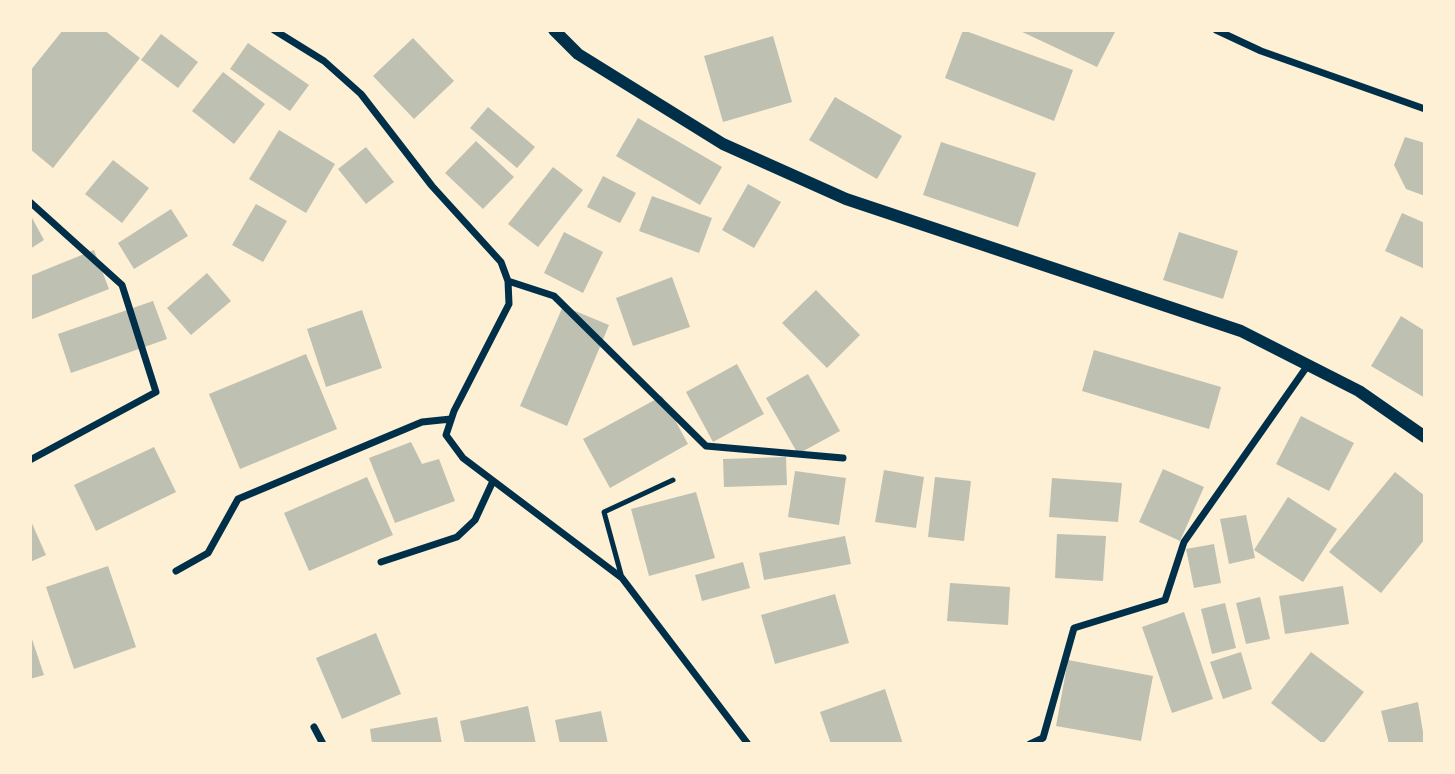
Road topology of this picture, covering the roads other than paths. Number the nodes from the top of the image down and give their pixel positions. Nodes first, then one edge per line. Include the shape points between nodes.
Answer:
1 (274, 30) edge
2 (554, 30) edge
3 (1216, 30) edge
4 (1425, 109) edge
5 (30, 202) edge
6 (508, 281) junction
7 (1308, 365) junction
8 (452, 419) junction
9 (1425, 437) edge
10 (843, 458) dead end
11 (30, 460) edge
12 (673, 480) dead end
13 (493, 481) junction
14 (381, 562) dead end
15 (176, 571) dead end
16 (622, 578) junction
17 (314, 727) dead end
18 (323, 744) edge
19 (748, 744) edge
20 (1030, 744) edge

1 - 6 street via 324,61 361,94 432,186 501,262
2 - 7 street via 578,54 642,95 723,144 789,174 846,199 1241,331
3 - 4 street via 1261,51
5 - 11 street via 122,285 156,392
6 - 8 street via 509,304
6 - 10 street via 554,296 706,446
7 - 9 street via 1359,391
7 - 20 street via 1184,542 1165,600 1074,628 1044,738
8 - 13 street via 446,435 463,458
8 - 15 street via 422,422 238,499 208,553
12 - 16 lane via 604,512
13 - 14 street via 475,520 457,537
13 - 16 street
16 - 19 street
17 - 18 street

